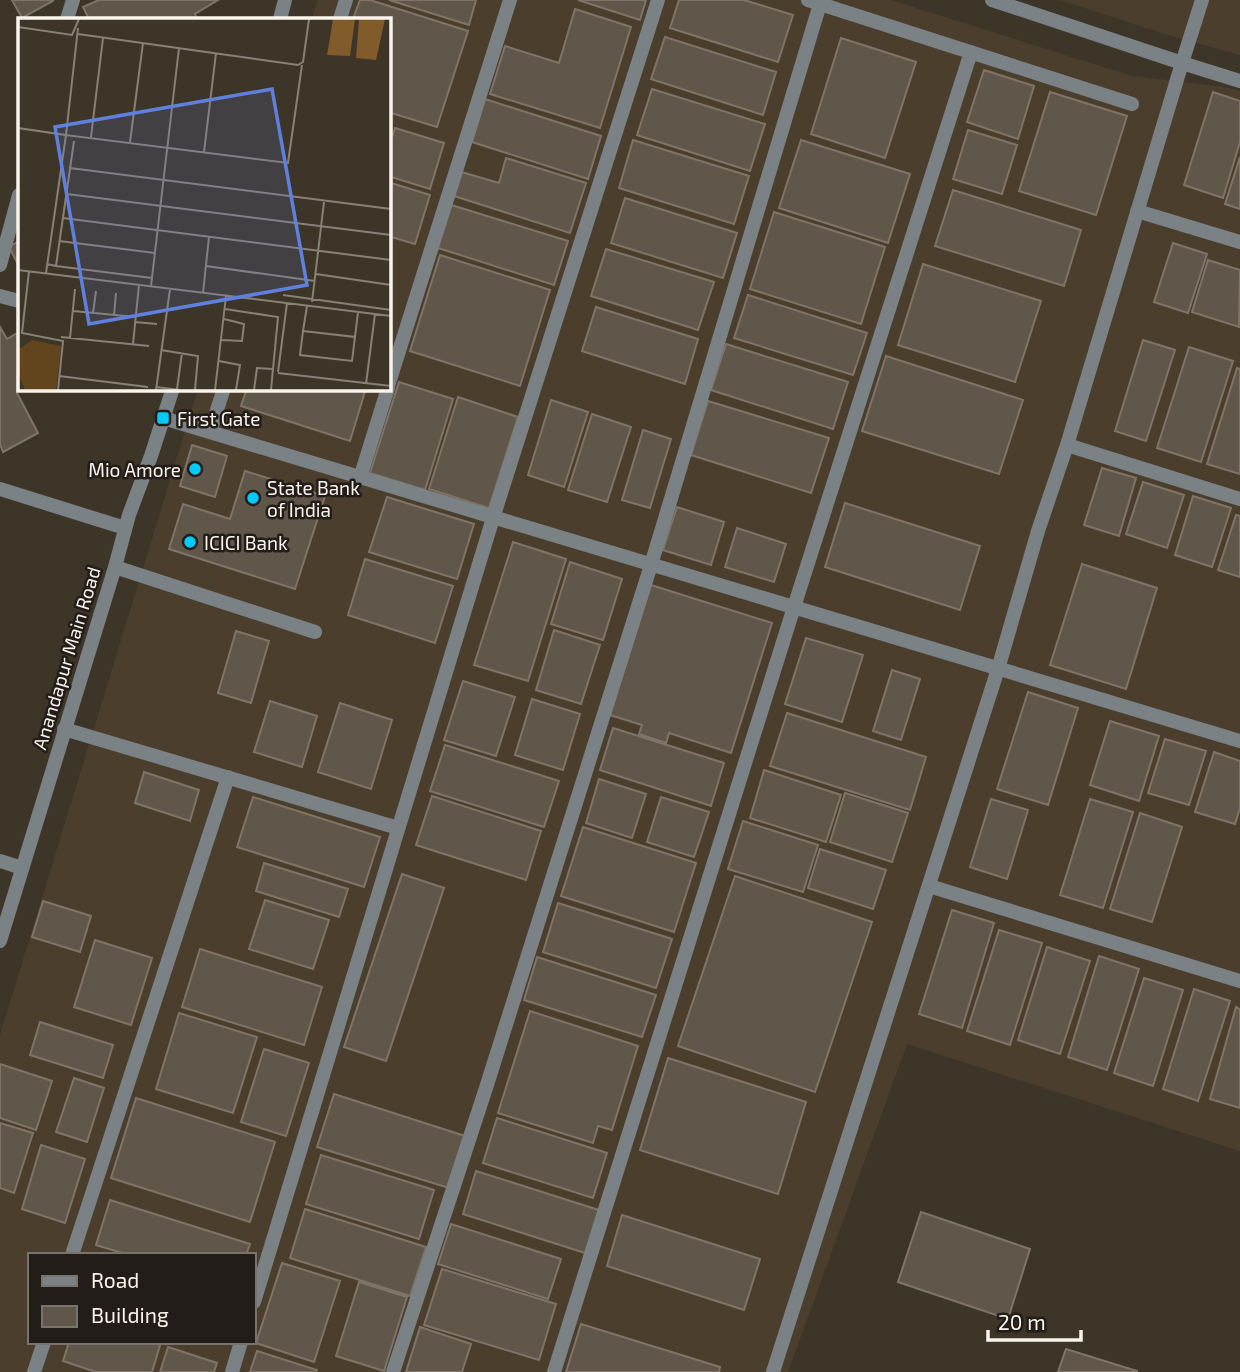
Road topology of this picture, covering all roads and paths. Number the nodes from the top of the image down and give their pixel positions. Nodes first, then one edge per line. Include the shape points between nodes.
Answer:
1 (73, 0) edge
2 (285, 0) edge
3 (346, 0) edge
4 (510, 0) edge
5 (658, 0) edge
6 (992, 0) edge
7 (1202, 0) edge
8 (814, 2) edge
9 (67, 18) edge
10 (280, 18) edge
11 (340, 18) edge
12 (971, 52) junction
13 (1182, 63) junction
14 (1240, 81) edge
15 (1132, 104) dead end
16 (18, 199) edge
17 (1137, 211) junction
18 (1240, 242) edge
19 (0, 265) edge
20 (0, 296) edge
21 (18, 301) edge
22 (390, 381) edge
23 (172, 390) edge
24 (223, 390) edge
25 (387, 390) edge
26 (163, 418) junction
27 (210, 432) junction
28 (1067, 445) junction
29 (360, 478) junction
30 (0, 489) edge
31 (1240, 499) edge
32 (493, 518) junction
33 (125, 528) junction
34 (651, 565) junction
35 (115, 567) junction
36 (794, 607) junction
37 (315, 632) dead end
38 (998, 669) junction
39 (64, 729) junction
40 (1240, 741) edge
41 (228, 777) junction
42 (398, 828) junction
43 (0, 861) edge
44 (22, 868) junction
45 (929, 886) junction
46 (0, 941) edge
47 (1240, 981) edge
48 (73, 1253) edge
49 (256, 1295) edge
50 (43, 1344) edge
51 (241, 1344) edge
52 (34, 1372) edge
53 (232, 1372) edge
54 (393, 1372) edge
55 (554, 1372) edge
56 (773, 1372) edge

1 - 9 street
2 - 10 street
3 - 11 street
4 - 22 street
5 - 32 street
6 - 13 street
7 - 13 street
8 - 12 street
8 - 34 street
12 - 15 street
12 - 36 street
13 - 14 street
13 - 17 street
16 - 19 street
17 - 18 street
17 - 28 street
20 - 21 street
23 - 26 street, Anandapur Main Road
24 - 27 street
25 - 29 street
26 - 27 street
26 - 33 street, Anandapur Main Road
27 - 29 street
28 - 31 street
28 - 38 street
29 - 32 street
30 - 33 street
32 - 34 street
32 - 42 street
33 - 35 street, Anandapur Main Road
34 - 36 street
34 - 54 street
35 - 37 street
35 - 39 street, Anandapur Main Road
36 - 38 street
36 - 55 street
38 - 40 street
38 - 45 street
39 - 41 street
39 - 44 street, Anandapur Main Road
41 - 42 street
41 - 48 street
42 - 49 street
43 - 44 street
44 - 46 street, Anandapur Main Road
45 - 47 street
45 - 56 street
50 - 52 street
51 - 53 street

